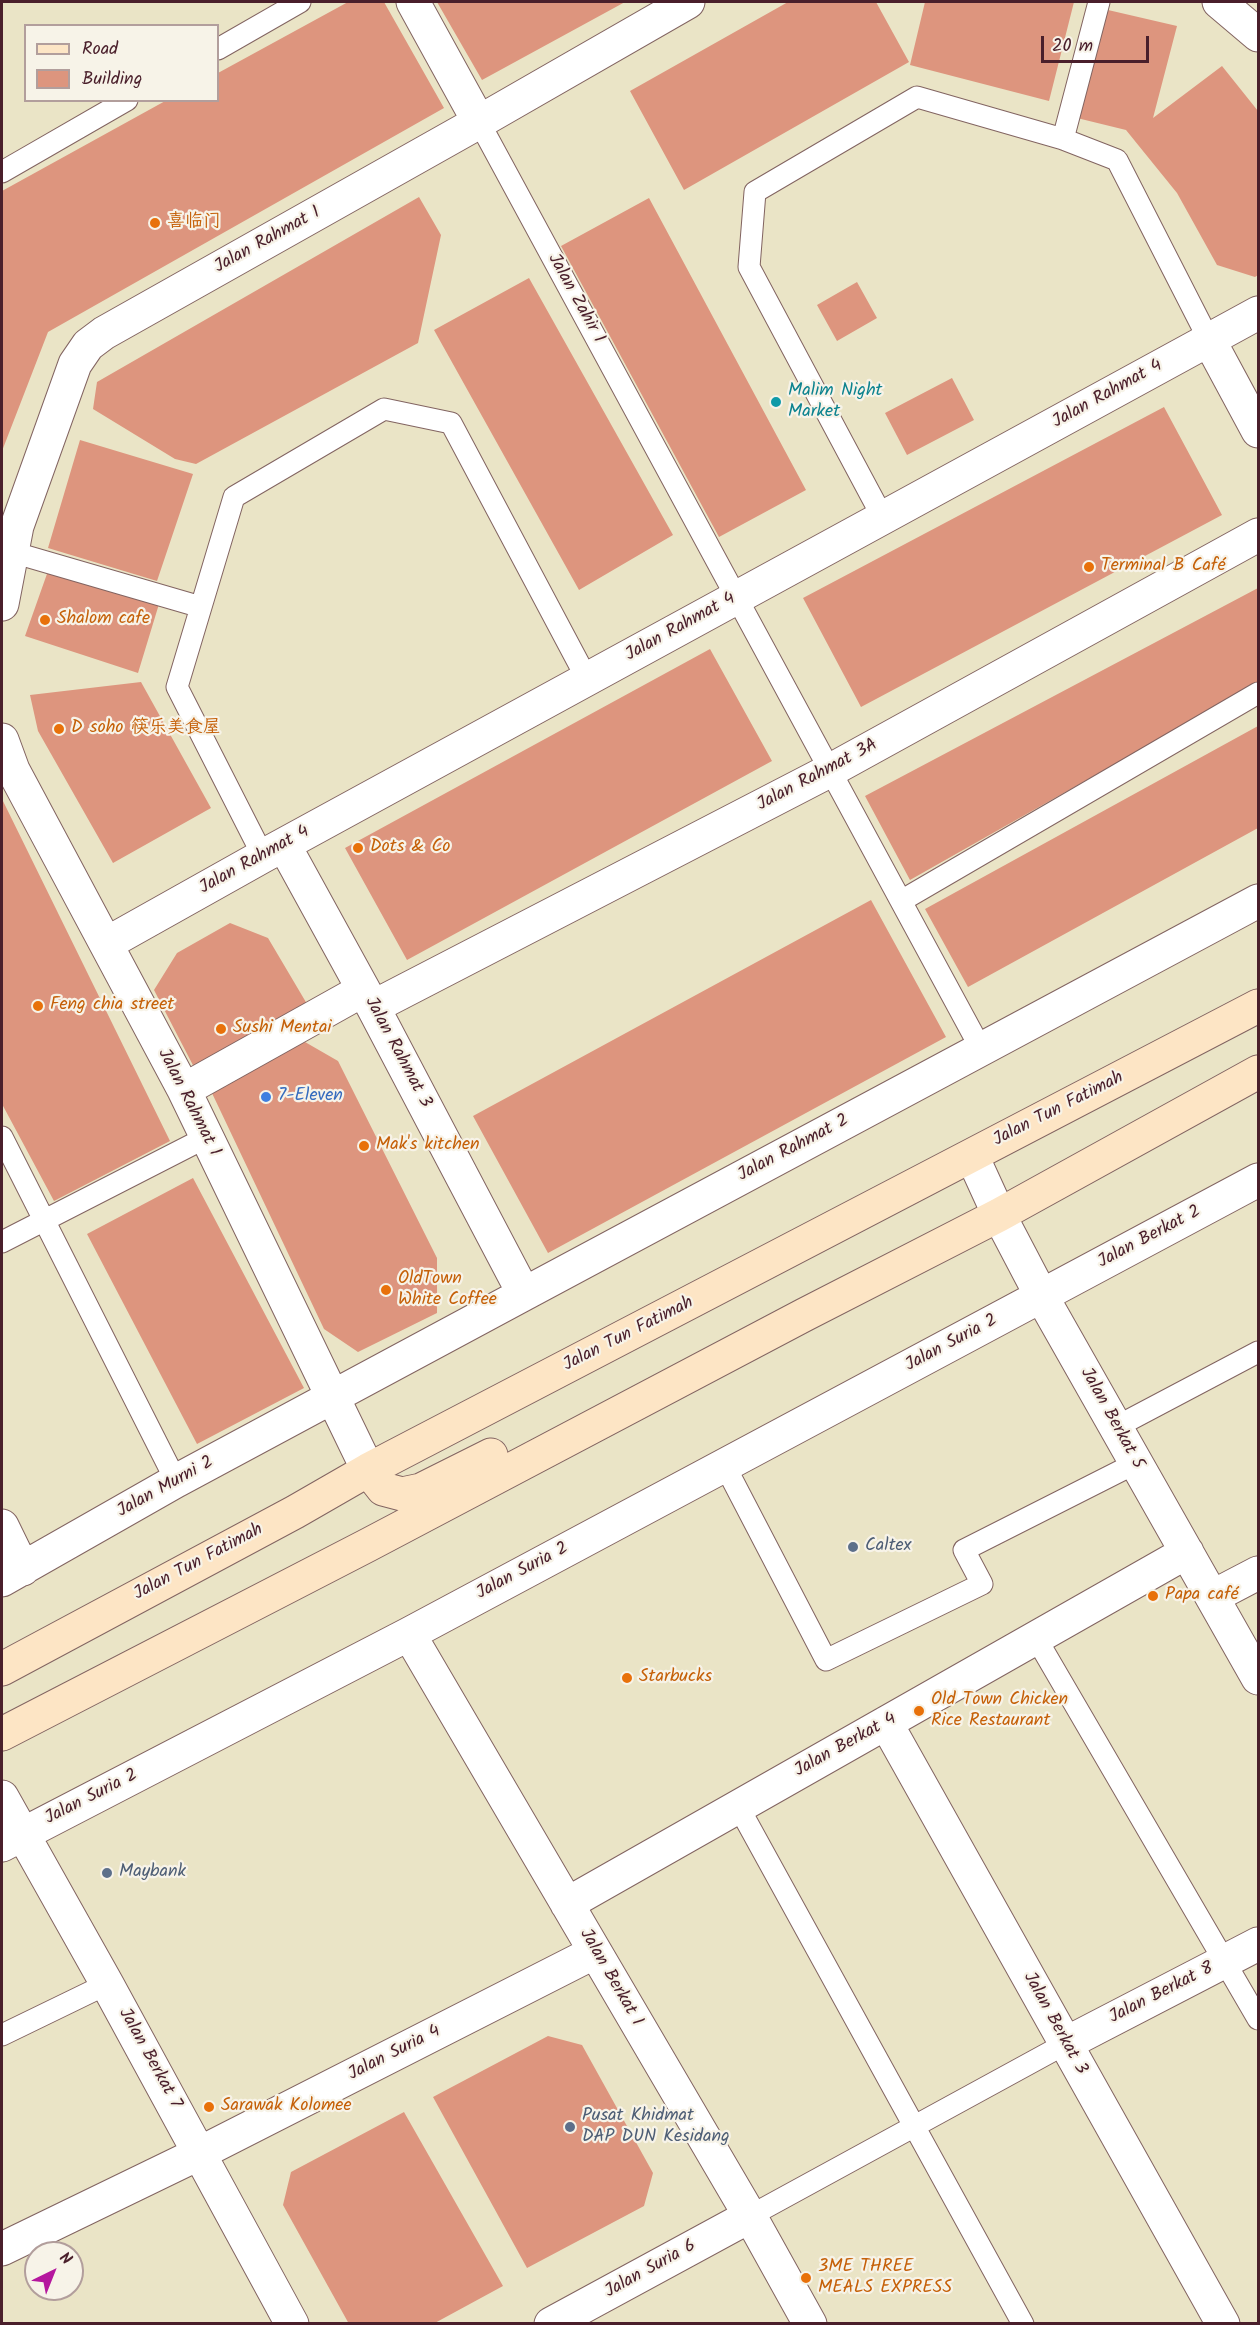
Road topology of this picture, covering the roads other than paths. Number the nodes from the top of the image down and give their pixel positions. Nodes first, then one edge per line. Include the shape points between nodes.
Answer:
1 (300, 2) edge
2 (413, 2) edge
3 (688, 2) edge
4 (1099, 2) edge
5 (1219, 2) edge
6 (1258, 35) edge
7 (219, 48) edge
8 (124, 102) edge
9 (479, 122) junction
10 (1063, 139) junction
11 (2, 172) edge
12 (1258, 314) edge
13 (1209, 340) junction
14 (1258, 431) edge
15 (883, 518) junction
16 (10, 533) edge
17 (1258, 535) edge
18 (738, 597) junction
19 (2, 604) edge
20 (201, 607) junction
21 (587, 679) junction
22 (1258, 693) edge
23 (2, 740) edge
24 (831, 770) junction
25 (274, 850) junction
26 (901, 901) junction
27 (1258, 901) edge
28 (106, 944) junction
29 (368, 998) junction
30 (1258, 1006) edge
31 (981, 1049) junction
32 (1258, 1072) edge
33 (184, 1090) junction
34 (2, 1137) edge
35 (207, 1137) junction
36 (972, 1156) junction
37 (1258, 1180) edge
38 (999, 1215) junction
39 (44, 1221) junction
40 (2, 1242) edge
41 (524, 1294) junction
42 (1042, 1297) junction
43 (1258, 1353) edge
44 (654, 1394) junction
45 (331, 1398) junction
46 (1116, 1427) junction
47 (1136, 1463) junction
48 (724, 1464) junction
49 (368, 1470) junction
50 (176, 1482) junction
51 (2, 1526) edge
52 (1187, 1552) junction
53 (1258, 1573) edge
54 (12, 1575) edge
55 (1212, 1597) junction
56 (409, 1634) junction
57 (1036, 1638) junction
58 (2, 1669) edge
59 (1258, 1678) edge
60 (886, 1723) junction
61 (2, 1734) edge
62 (2, 1797) edge
63 (738, 1806) junction
64 (12, 1840) edge
65 (567, 1904) junction
66 (1258, 1944) edge
67 (595, 1952) junction
68 (1225, 1962) junction
69 (107, 1984) junction
70 (1258, 2019) edge
71 (2, 2035) edge
72 (1065, 2044) junction
73 (915, 2127) junction
74 (200, 2153) junction
75 (750, 2216) junction
76 (2, 2249) edge
77 (292, 2324) edge
78 (551, 2324) edge
79 (810, 2324) edge
80 (1023, 2324) edge
81 (1223, 2324) edge

1 - 7 lane
2 - 9 street, Jalan Zahir 1
3 - 9 street, Jalan Rahmat 1
4 - 10 lane
5 - 6 street
8 - 11 lane
9 - 16 street, Jalan Rahmat 1 via 88,345 75,364
9 - 18 lane, Jalan Zahir 1
10 - 13 lane via 1117,160
10 - 15 lane via 917,97 755,192 748,267
12 - 13 street, Jalan Rahmat 4
13 - 14 street
13 - 15 street, Jalan Rahmat 4
15 - 18 street, Jalan Rahmat 4
16 - 19 street, Jalan Rahmat 1
16 - 20 lane
17 - 24 street, Jalan Rahmat 3A
18 - 21 street, Jalan Rahmat 4
18 - 24 lane, Jalan Zahir 1
20 - 21 lane via 234,497 384,409 451,423
20 - 25 lane via 177,687
21 - 25 street, Jalan Rahmat 4
22 - 26 lane
23 - 28 street, Jalan Rahmat 1 via 13,771
24 - 26 lane, Jalan Zahir 1
24 - 29 street, Jalan Rahmat 3A
25 - 28 street, Jalan Rahmat 4
25 - 29 street, Jalan Rahmat 3
26 - 31 lane, Jalan Zahir 1
27 - 31 street, Jalan Rahmat 2
28 - 33 street, Jalan Rahmat 1
29 - 33 street, Jalan Rahmat 3A
29 - 41 street, Jalan Rahmat 3
30 - 36 main road, Jalan Tun Fatimah
31 - 41 street, Jalan Rahmat 2
32 - 38 main road
33 - 35 street, Jalan Rahmat 1
34 - 39 lane
35 - 39 lane
35 - 45 street, Jalan Rahmat 1
36 - 38 street, Jalan Berkat 5
36 - 49 main road, Jalan Tun Fatimah
37 - 42 street, Jalan Berkat 2
38 - 42 street, Jalan Berkat 5
38 - 44 main road
39 - 40 lane
39 - 50 lane
41 - 45 street, Jalan Rahmat 2
42 - 46 street, Jalan Berkat 5
42 - 48 street, Jalan Suria 2
43 - 46 lane
44 - 49 main road via 594,1405 421,1490 402,1494 383,1489
44 - 61 main road
45 - 49 street, Jalan Rahmat 1
45 - 50 street, Jalan Murni 2
46 - 47 street, Jalan Berkat 5
47 - 48 lane via 964,1550 982,1584 826,1660
47 - 52 street, Jalan Berkat 5
48 - 56 street, Jalan Suria 2
49 - 58 main road, Jalan Tun Fatimah
50 - 54 street, Jalan Murni 2
51 - 54 street
52 - 55 street, Jalan Berkat 5
52 - 57 street, Jalan Berkat 4
53 - 55 street
55 - 59 street, Jalan Berkat 5
56 - 64 street, Jalan Suria 2
56 - 65 street, Jalan Berkat 1
57 - 60 street, Jalan Berkat 4
57 - 68 lane
60 - 63 street, Jalan Berkat 4
60 - 72 street, Jalan Berkat 3
62 - 64 street, Jalan Berkat 7
63 - 65 street, Jalan Berkat 4
63 - 73 lane
64 - 69 street, Jalan Berkat 7
65 - 67 street, Jalan Berkat 1
66 - 68 street, Jalan Berkat 8
67 - 74 street, Jalan Suria 4
67 - 75 street, Jalan Berkat 1
68 - 70 lane
68 - 72 street, Jalan Berkat 8
69 - 71 lane
69 - 74 street, Jalan Berkat 7
72 - 73 lane
72 - 81 street, Jalan Berkat 3
73 - 75 lane
73 - 80 lane
74 - 76 street, Jalan Suria 4
74 - 77 street, Jalan Berkat 7
75 - 78 street, Jalan Suria 6
75 - 79 street, Jalan Berkat 1

